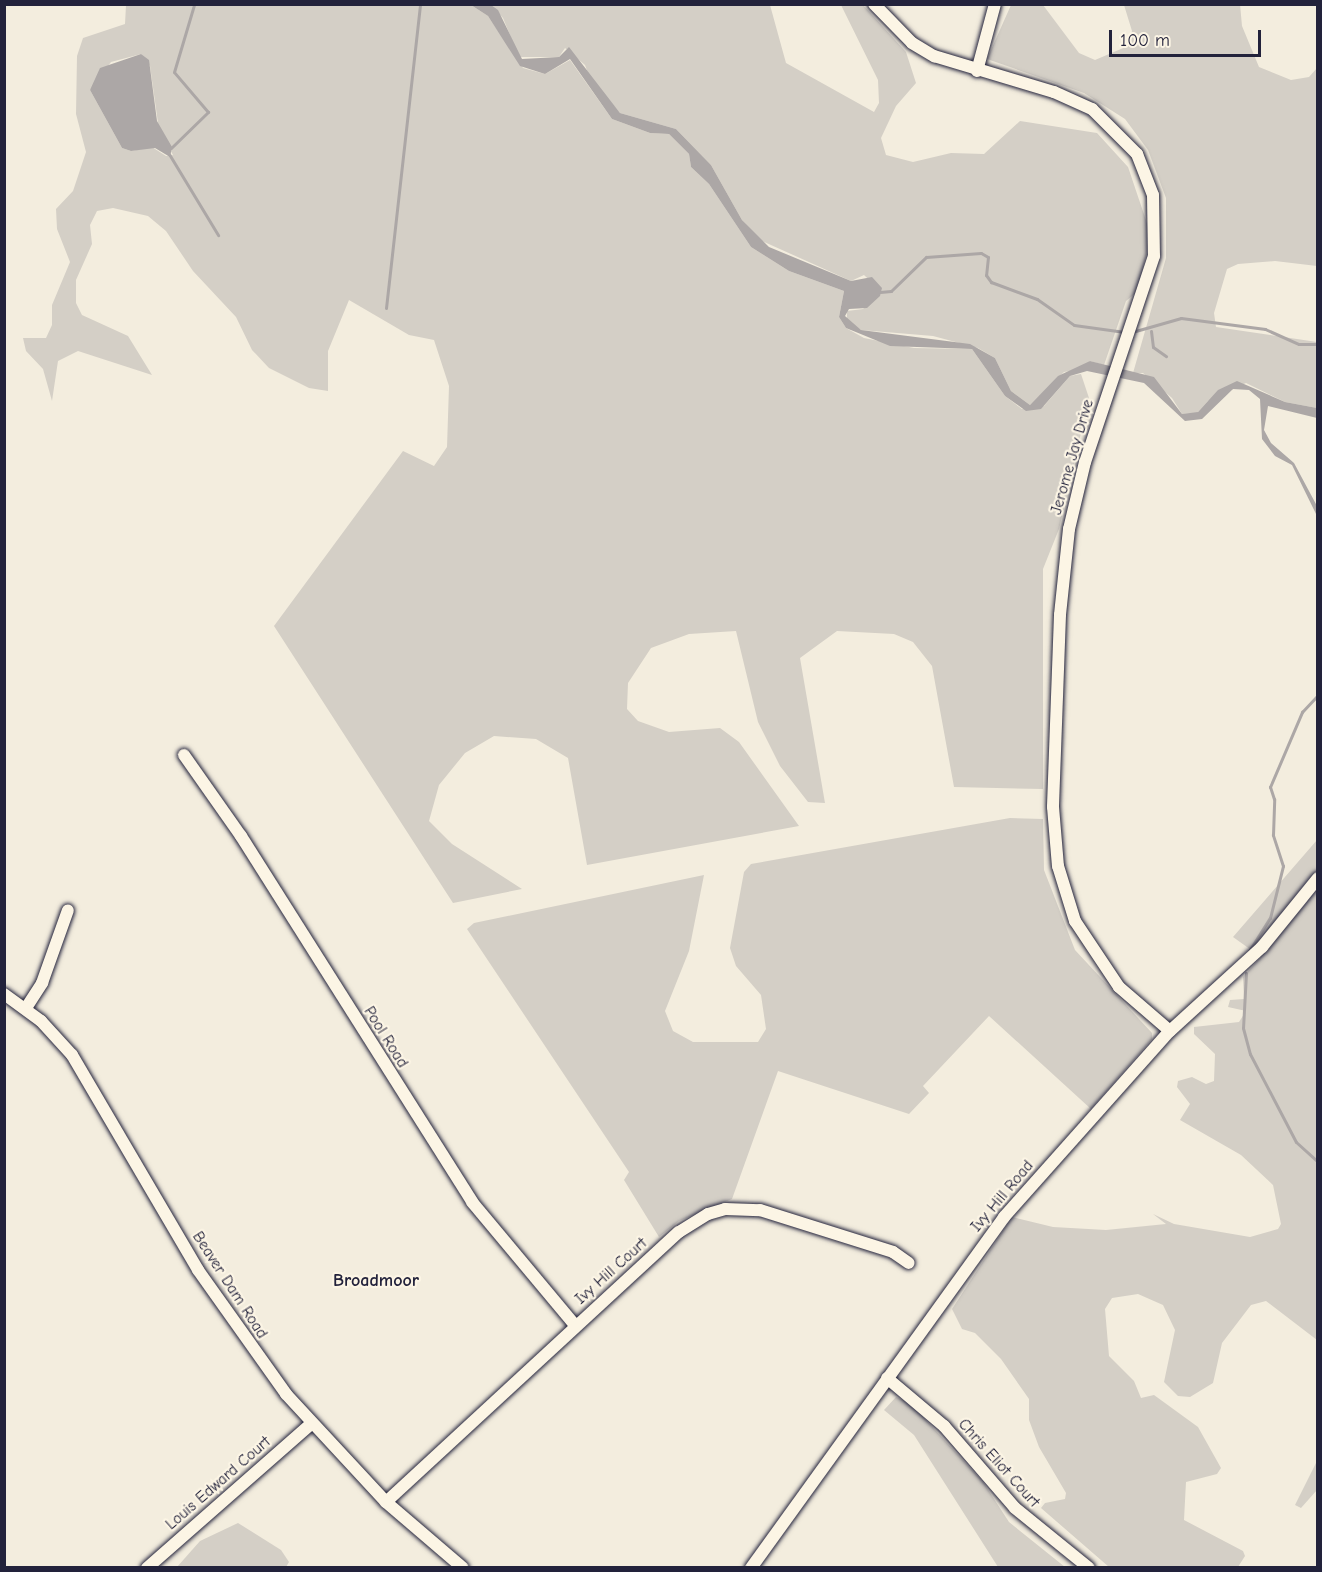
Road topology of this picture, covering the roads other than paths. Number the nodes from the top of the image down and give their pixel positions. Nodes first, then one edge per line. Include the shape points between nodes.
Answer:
1 (874, 4) edge
2 (995, 4) edge
3 (977, 71) junction
4 (184, 755) dead end
5 (1317, 878) edge
6 (68, 910) dead end
7 (4, 994) edge
8 (26, 1008) junction
9 (1170, 1031) junction
10 (909, 1263) dead end
11 (575, 1325) junction
12 (886, 1378) junction
13 (310, 1424) junction
14 (386, 1502) junction
15 (147, 1568) edge
16 (463, 1568) edge
17 (751, 1568) edge
18 (1089, 1568) edge

1 - 3 street, Jerome Jay Drive via 912,43
2 - 3 street
3 - 9 street, Jerome Jay Drive via 1073,99 1108,121 1137,154 1153,195 1157,237 1138,309 1085,462 1064,570 1055,840 1064,893 1088,945 1119,987
4 - 11 street, Pool Road via 241,836 472,1202
5 - 9 street, Ivy Hill Road via 1262,947
6 - 8 street via 42,983
7 - 8 street, Beaver Dam Road
8 - 13 street, Beaver Dam Road via 72,1055 198,1270 258,1358
9 - 12 street, Ivy Hill Road via 1004,1217
10 - 11 street, Ivy Hill Court via 893,1252 781,1215 725,1209 679,1232
11 - 14 street, Ivy Hill Court
12 - 17 street, Ivy Hill Road
12 - 18 street, Chris Eliot Court via 944,1426 1015,1508
13 - 14 street, Beaver Dam Road
13 - 15 street, Louis Edward Court
14 - 16 street, Beaver Dam Road

